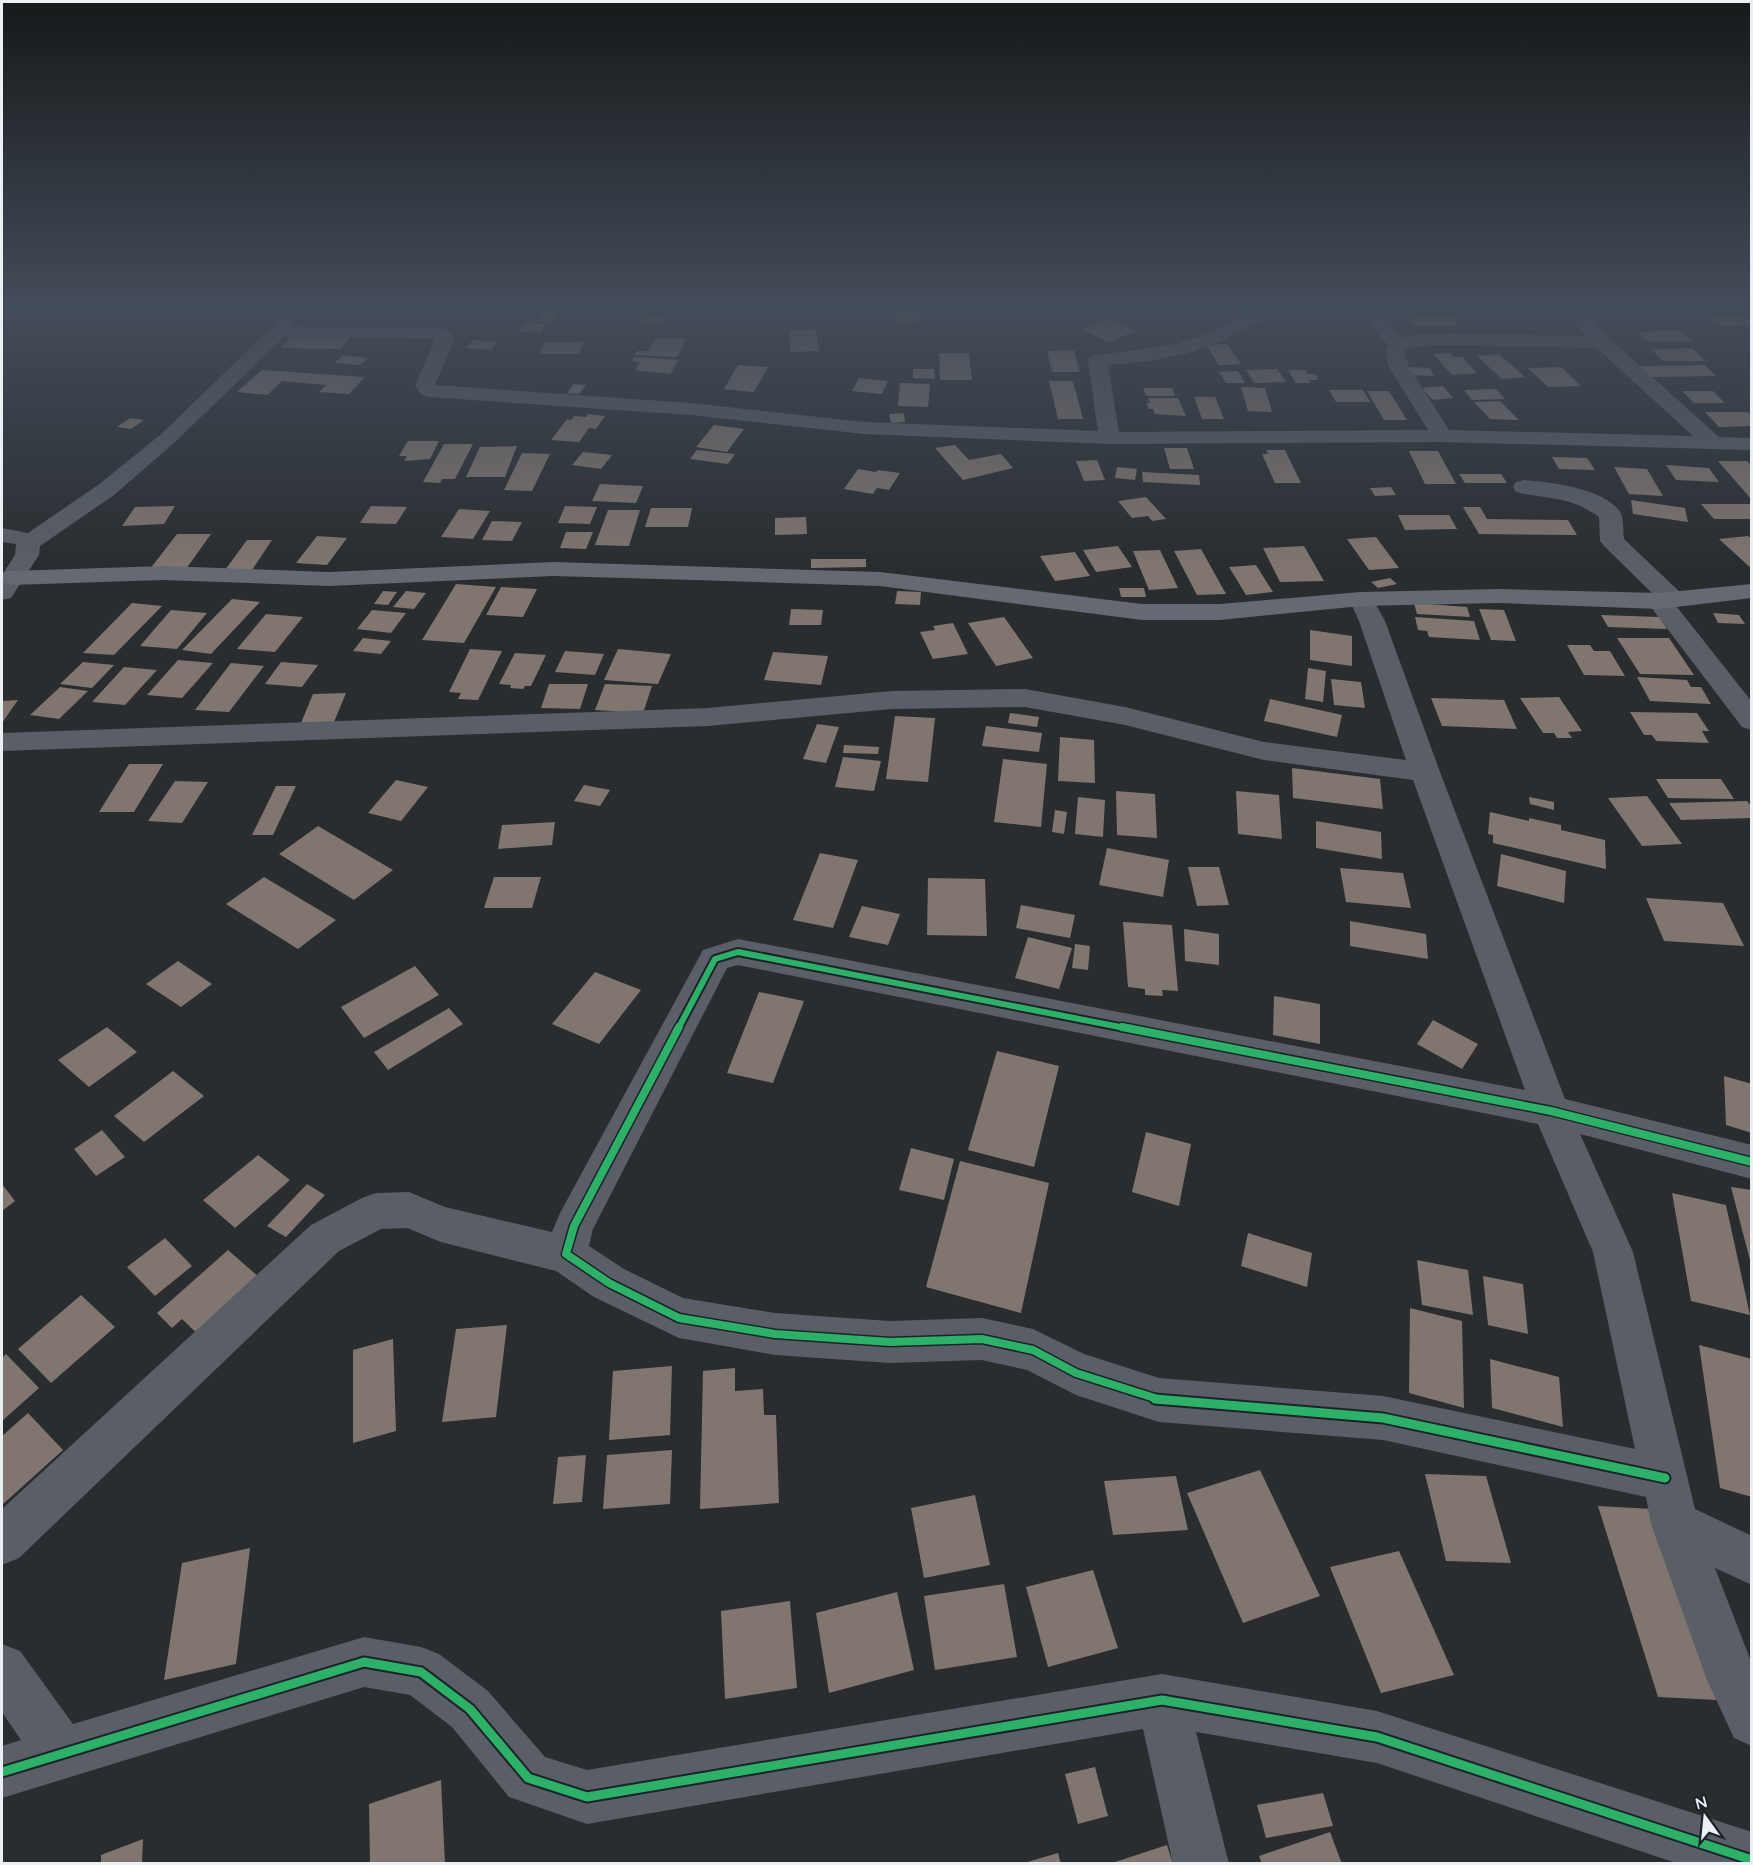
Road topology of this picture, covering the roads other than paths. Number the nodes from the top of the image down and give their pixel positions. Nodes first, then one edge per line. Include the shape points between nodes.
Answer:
1 (215, 393) edge
2 (458, 393) edge
3 (1103, 393) edge
4 (1415, 393) edge
5 (1658, 393) edge
6 (1442, 436) junction
7 (1110, 438) junction
8 (1713, 443) junction
9 (1752, 444) edge
10 (1524, 488) dead end
11 (2, 535) edge
12 (28, 543) junction
13 (6, 586) edge
14 (1752, 591) edge
15 (1361, 598) junction
16 (1666, 600) junction
17 (1752, 721) edge
18 (2, 742) edge
19 (1425, 772) junction
20 (1551, 1111) junction
21 (1752, 1162) edge
22 (566, 1254) junction
23 (1665, 1478) junction
24 (1676, 1524) junction
25 (2, 1540) edge
26 (1752, 1561) edge
27 (2, 1669) edge
28 (1162, 1700) junction
29 (1752, 1720) edge
30 (63, 1754) junction
31 (2, 1772) edge
32 (1752, 1860) edge
33 (1201, 1863) edge

1 - 12 street via 106,490
2 - 7 street via 690,409 864,428
3 - 7 street
4 - 6 street
5 - 8 street
6 - 7 street
6 - 8 street
8 - 9 street
10 - 16 street via 1556,489 1577,495 1610,514 1612,542
11 - 12 street
12 - 13 street via 27,555
13 - 15 street via 163,573 329,579 553,569 880,579 1142,612 1220,612
14 - 16 street
15 - 16 street
15 - 19 street
16 - 17 street
18 - 19 street via 708,717 892,700 1025,698 1125,716 1264,750
19 - 20 street
20 - 21 street
20 - 22 street via 738,952 715,959 574,1226
20 - 23 street via 1613,1252
22 - 23 street via 609,1284 679,1318 776,1334 878,1342 982,1339 1033,1350 1076,1373 1159,1400 1383,1418
22 - 25 street via 441,1224 409,1210 376,1211 325,1238
23 - 24 street
24 - 26 street
24 - 29 street via 1732,1680
27 - 30 street
28 - 30 street via 587,1797 528,1778 470,1708 421,1672 364,1662
28 - 32 street via 1377,1737
28 - 33 street
30 - 31 street

